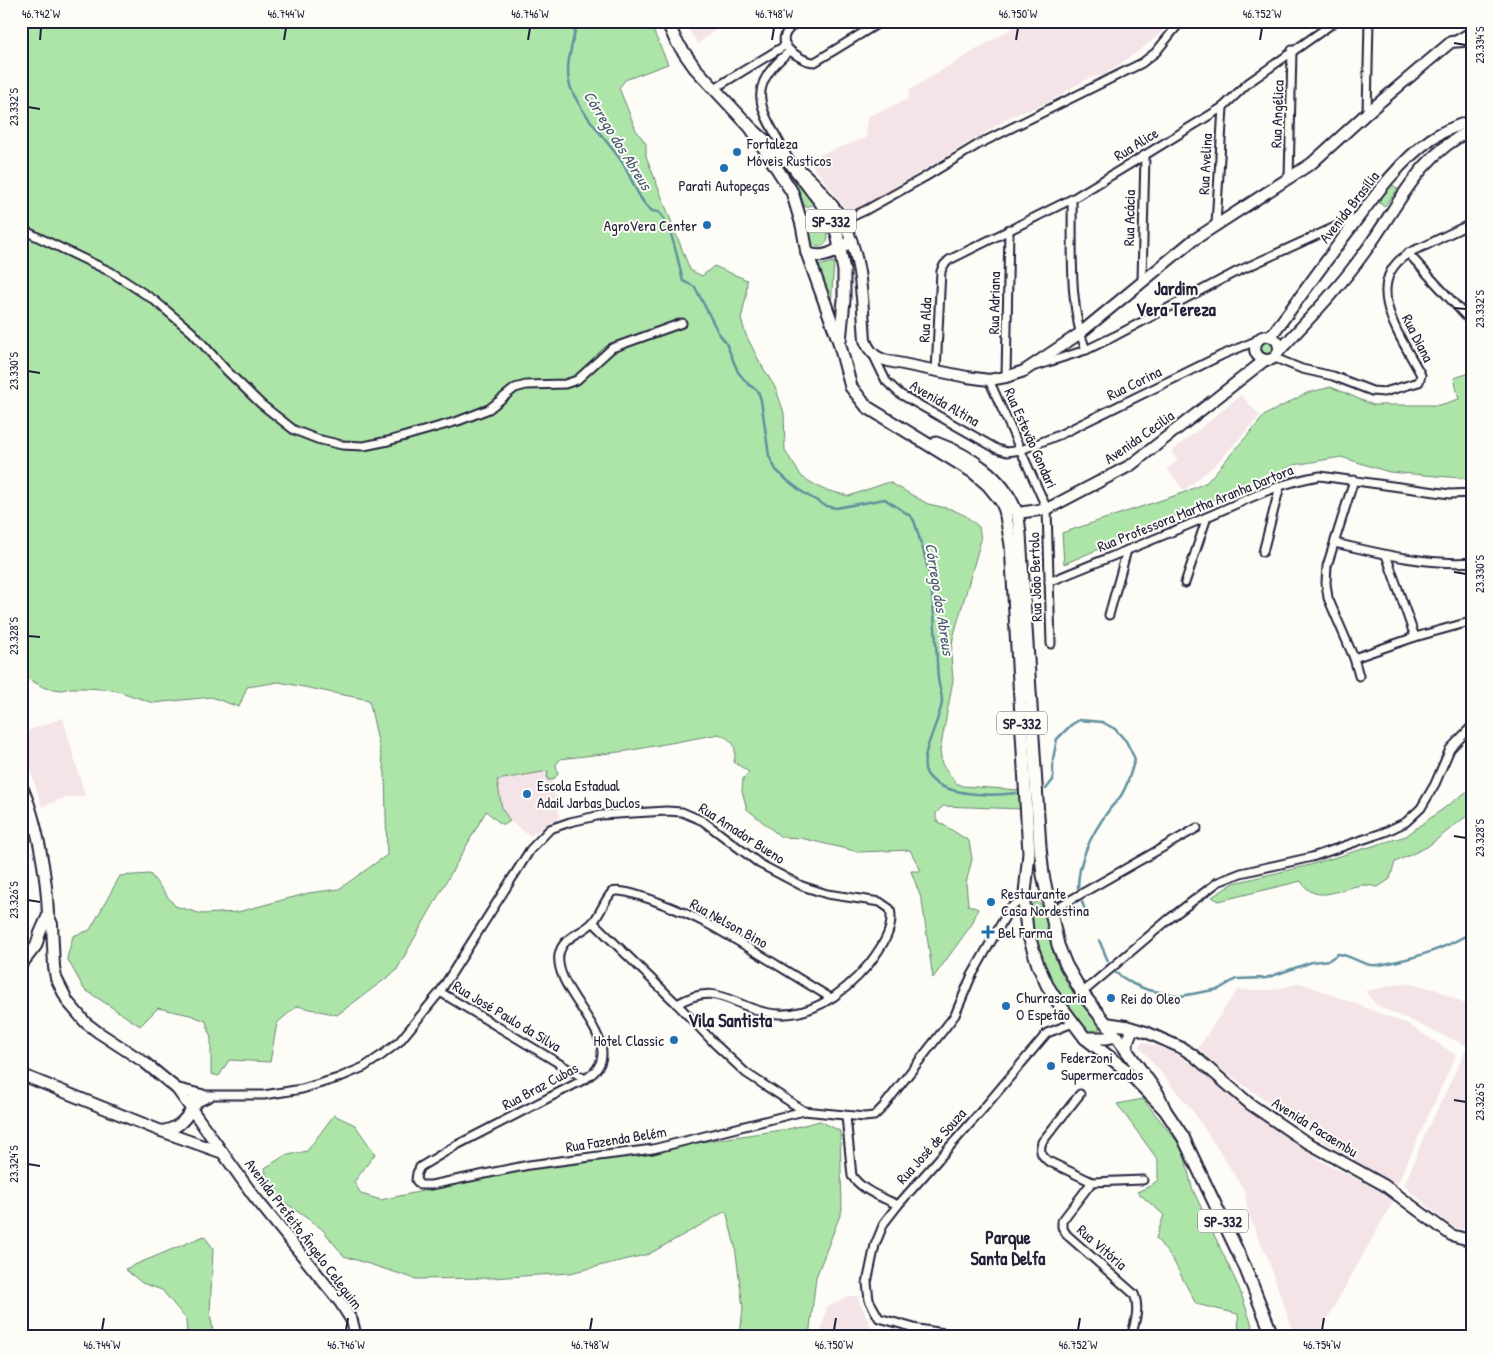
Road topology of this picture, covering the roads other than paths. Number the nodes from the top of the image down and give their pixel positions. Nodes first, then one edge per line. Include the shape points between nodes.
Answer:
1 (667, 21) edge
2 (799, 21) edge
3 (882, 21) edge
4 (1181, 21) edge
5 (1336, 21) edge
6 (1369, 21) edge
7 (1473, 30) edge
8 (1473, 40) edge
9 (1451, 42) junction
10 (788, 48) junction
11 (1292, 50) junction
12 (715, 88) junction
13 (1223, 107) junction
14 (1367, 113) junction
15 (1473, 120) edge
16 (751, 128) junction
17 (1473, 129) edge
18 (1145, 155) junction
19 (791, 164) junction
20 (1289, 179) junction
21 (1072, 199) junction
22 (1360, 215) junction
23 (828, 216) junction
24 (842, 218) junction
25 (1473, 223) edge
26 (1216, 224) junction
27 (802, 225) junction
28 (21, 229) edge
29 (1009, 229) junction
30 (851, 241) junction
31 (840, 249) junction
32 (807, 253) junction
33 (1408, 254) junction
34 (941, 271) joint
35 (1142, 281) junction
36 (682, 323) dead end
37 (1473, 324) edge
38 (1080, 334) junction
39 (1271, 336) junction
40 (1258, 340) junction
41 (839, 342) junction
42 (1086, 350) junction
43 (873, 354) junction
44 (1277, 354) junction
45 (1264, 360) junction
46 (936, 371) junction
47 (1024, 371) junction
48 (1006, 377) junction
49 (989, 380) junction
50 (916, 435) junction
51 (1022, 450) junction
52 (1354, 480) junction
53 (1280, 486) junction
54 (1473, 493) edge
55 (1047, 508) junction
56 (1017, 513) junction
57 (1207, 517) junction
58 (1335, 543) junction
59 (1127, 550) junction
60 (1263, 552) dead end
61 (1386, 555) junction
62 (1473, 562) edge
63 (1049, 582) junction
64 (1185, 582) dead end
65 (1109, 615) dead end
66 (1473, 622) edge
67 (1415, 637) junction
68 (1051, 644) dead end
69 (1354, 658) junction
70 (1359, 676) dead end
71 (1473, 725) edge
72 (21, 785) edge
73 (1197, 828) dead end
74 (1024, 898) junction
75 (1050, 906) junction
76 (48, 915) junction
77 (593, 922) junction
78 (36, 946) junction
79 (52, 948) junction
80 (21, 965) edge
81 (440, 992) junction
82 (1082, 993) junction
83 (831, 998) junction
84 (677, 1004) junction
85 (1073, 1023) junction
86 (1106, 1023) junction
87 (1132, 1032) junction
88 (1146, 1032) junction
89 (1116, 1036) junction
90 (1090, 1037) junction
91 (1127, 1051) junction
92 (22, 1074) edge
93 (585, 1079) junction
94 (177, 1089) junction
95 (1080, 1094) dead end
96 (207, 1095) junction
97 (190, 1106) junction
98 (1165, 1110) junction
99 (804, 1111) junction
100 (846, 1116) junction
101 (161, 1131) junction
102 (223, 1152) junction
103 (1143, 1180) dead end
104 (1092, 1182) junction
105 (431, 1185) joint
106 (898, 1205) junction
107 (1473, 1241) edge
108 (918, 1329) junction
109 (356, 1337) edge
110 (905, 1337) edge
111 (971, 1337) edge
112 (1131, 1337) edge
113 (1273, 1337) edge

1 - 12 main road, SP-332 via 676,41 695,68
2 - 10 street via 785,33
3 - 10 street via 815,62 806,61
4 - 24 street via 1156,52 1142,63 979,144 866,210
5 - 11 street, Rua Alice
6 - 14 street
7 - 9 street
8 - 9 street
9 - 14 street
10 - 12 street
10 - 19 street via 765,78 760,95 761,106
11 - 13 street, Rua Alice via 1248,83
11 - 20 street, Rua Angélica
12 - 16 main road, SP-332
13 - 18 street, Rua Alice
13 - 26 street, Rua Avelina
14 - 20 street via 1312,163
15 - 22 street, Avenida Brasília via 1445,131 1422,146
16 - 19 main road, SP-332
16 - 27 main road, SP-332 via 792,192
17 - 44 street via 1450,142 1426,164 1402,194 1356,265
18 - 21 street, Rua Alice
18 - 35 street, Rua Acácia
19 - 23 main road, SP-332
19 - 24 street via 809,176
20 - 26 street
21 - 29 street, Rua Alice
21 - 38 street via 1074,285
22 - 39 street, Avenida Brasília
22 - 42 street via 1234,273
23 - 24 main road
23 - 27 main road via 814,217
23 - 31 main road, SP-332
24 - 30 street
25 - 33 street
26 - 35 street
27 - 32 main road, SP-332
28 - 36 street via 111,272 154,300 192,332 261,404 294,430 342,446 388,441 458,421 490,409 515,388 577,380 612,348
29 - 34 street, Rua Alice via 949,260
29 - 48 street, Rua Adriana
30 - 31 main road
30 - 43 street via 859,271 865,340
31 - 32 main road via 821,256
31 - 41 main road, SP-332 via 844,290
32 - 41 main road, SP-332
33 - 37 street
33 - 44 street, Rua Diana via 1389,272 1386,301 1399,336 1421,375 1419,382 1384,392 1372,391 1333,376 1302,369
34 - 46 street, Rua Alda
35 - 38 street
38 - 42 street
38 - 47 street
39 - 40 street
39 - 44 street via 1277,340
40 - 45 street via 1256,352
40 - 51 street, Rua Corina
41 - 50 main road, SP-332 via 851,387 861,401
42 - 47 street
43 - 46 street via 880,359
43 - 51 street, Avenida Altina via 886,381 900,394 997,449 1007,452
44 - 45 street
45 - 55 street, Avenida Cecilia via 1131,465
46 - 49 street
47 - 48 street
48 - 49 street
49 - 51 street, Rua Estevão Gondari
50 - 56 main road, SP-332 via 943,445 988,472 1010,496
50 - 74 main road, SP-332 via 983,480 1005,510 1011,545 1029,854
51 - 55 street, Rua Estevão Gondari
52 - 53 street, Rua Professora Martha Aranha Dartora via 1320,476
52 - 54 street, Rua Professora Martha Aranha Dartora via 1450,494
52 - 58 street
53 - 57 street, Rua Professora Martha Aranha Dartora
53 - 60 street
55 - 56 street, Avenida Cecilia
55 - 63 street, Rua João Bertolo
56 - 75 main road, SP-332 via 1040,847
57 - 59 street, Rua Professora Martha Aranha Dartora
57 - 64 street
58 - 61 street
58 - 69 street via 1327,566 1328,598
59 - 63 street, Rua Professora Martha Aranha Dartora
59 - 65 street
61 - 62 street via 1456,564
61 - 67 street
63 - 68 street, Rua João Bertolo
66 - 67 street
67 - 69 street
69 - 70 street
71 - 82 street via 1450,749 1422,808 1406,822 1312,857 1241,873 1218,882
72 - 76 street, Avenida Prefeito Ângelo Celeguim via 28,799 40,846
73 - 75 street
74 - 75 main road via 1037,894
74 - 85 main road, SP-332 via 1027,930 1038,965 1056,1001
74 - 100 street via 1010,908 971,977 955,1015 894,1094 874,1116
75 - 82 main road, SP-332 via 1058,945
76 - 78 street, Avenida Prefeito Ângelo Celeguim
76 - 79 street, Avenida Prefeito Ângelo Celeguim via 52,924
77 - 83 street, Rua Nelson Bino via 612,892 635,893 704,922
77 - 84 street
77 - 93 street, Rua Braz Cubas via 562,945 558,966 602,1048 601,1063
78 - 79 street via 44,941
78 - 80 street, Avenida Prefeito Ângelo Celeguim
79 - 94 street, Avenida Prefeito Ângelo Celeguim via 56,978 68,1002 86,1023
81 - 83 street, Rua Amador Bueno via 530,850 550,829 601,815 666,811 682,812 703,821 760,864 802,886 827,894 880,902 890,908 891,924 876,954 863,971
81 - 93 street, Rua José Paulo da Silva
81 - 96 street, Rua Amador Bueno via 399,1042 364,1067 302,1089 264,1095
82 - 86 main road, SP-332
83 - 84 street, Rua Amador Bueno via 816,1008 779,1014 763,1012 715,995 690,997
84 - 99 street via 746,1073
85 - 90 main road, SP-332
85 - 106 street, Rua José de Souza via 1047,1033
86 - 88 street, Avenida Pacaembu
86 - 89 main road, SP-332
86 - 90 main road via 1102,1031
87 - 88 street
87 - 89 street
87 - 91 main road
88 - 107 street, Avenida Pacaembu via 1193,1055 1250,1104 1303,1140 1384,1185 1451,1235
89 - 90 main road
89 - 91 main road, SP-332
90 - 98 main road, SP-332
91 - 98 main road, SP-332 via 1158,1094
92 - 101 street
93 - 105 street, Rua Braz Cubas via 455,1146 420,1168 416,1180 420,1185
94 - 96 street
94 - 97 street, Avenida Prefeito Ângelo Celeguim
95 - 104 street via 1042,1142 1040,1151 1048,1161
96 - 97 street
96 - 97 street via 195,1097
97 - 101 street via 184,1121
97 - 102 street, Avenida Prefeito Ângelo Celeguim
98 - 113 main road, SP-332 via 1183,1136 1245,1268
99 - 100 street
99 - 105 street, Rua Fazenda Belém via 653,1148 529,1165
100 - 106 street via 852,1176 867,1191
101 - 102 street
102 - 109 street, Avenida Prefeito Ângelo Celeguim via 280,1230 340,1302 352,1321
103 - 104 street
104 - 112 street, Rua Vitória via 1062,1221 1062,1228 1067,1236 1134,1294 1137,1313
106 - 108 street, Rua José de Souza via 884,1223 875,1245 867,1283 869,1300 879,1318
108 - 110 street
108 - 111 street

